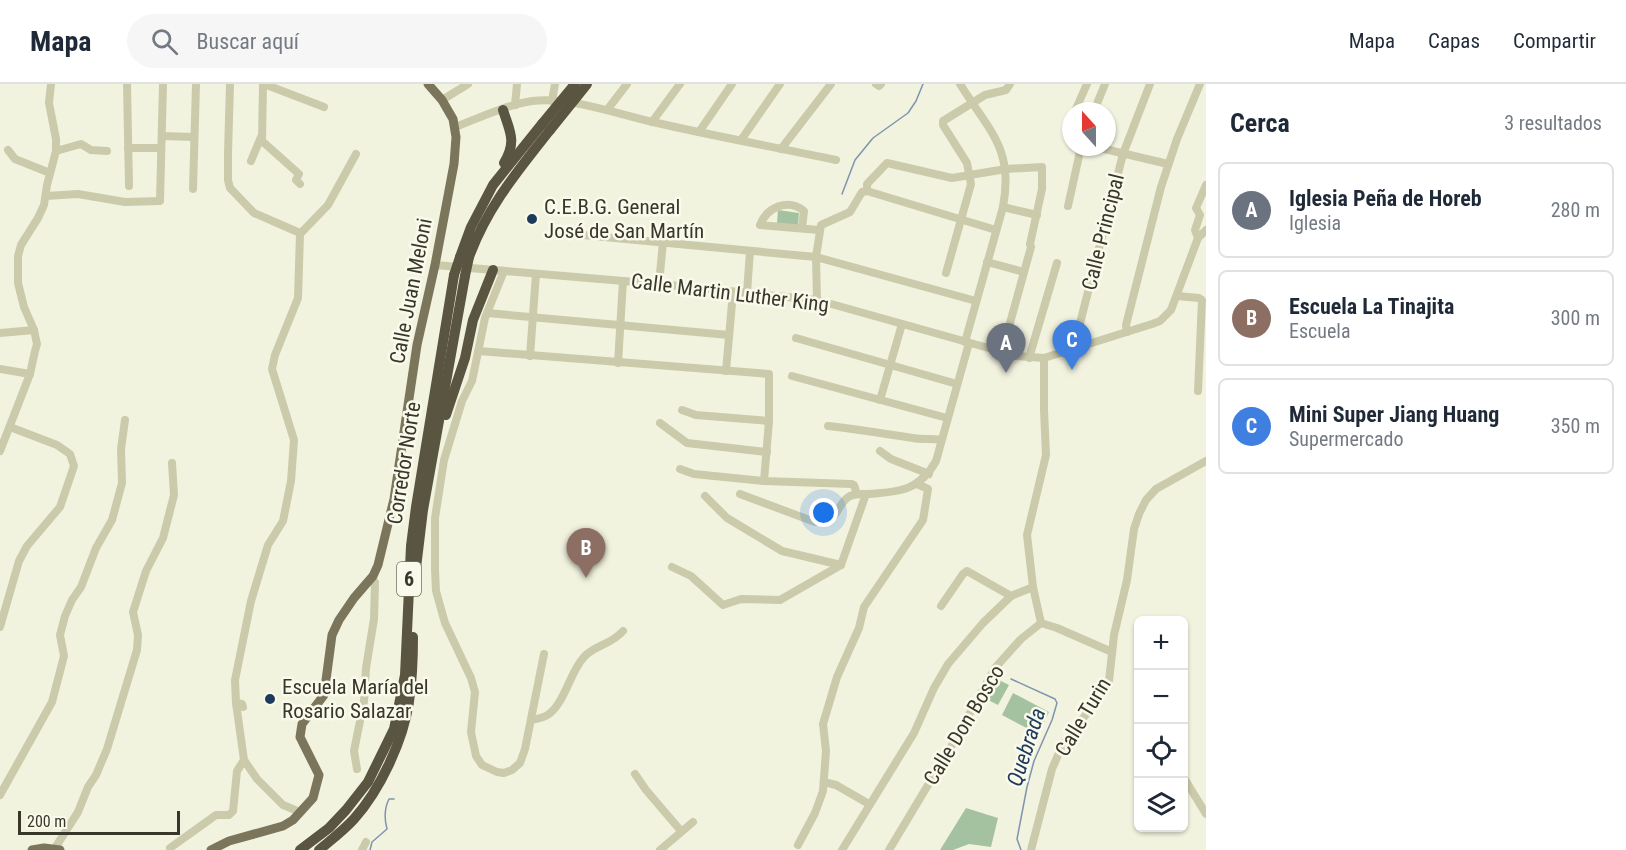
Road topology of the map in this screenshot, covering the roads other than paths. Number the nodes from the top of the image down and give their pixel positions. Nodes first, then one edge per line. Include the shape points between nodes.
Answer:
1 (51, 84) edge
2 (127, 84) edge
3 (163, 84) edge
4 (196, 84) edge
5 (230, 84) edge
6 (263, 84) edge
7 (428, 84) edge
8 (468, 84) edge
9 (517, 84) edge
10 (555, 84) edge
11 (575, 84) edge
12 (587, 84) edge
13 (627, 84) edge
14 (680, 84) edge
15 (732, 84) edge
16 (780, 84) edge
17 (831, 84) edge
18 (876, 84) edge
19 (881, 84) edge
20 (960, 84) edge
21 (1010, 84) edge
22 (1087, 84) edge
23 (1105, 84) edge
24 (1150, 84) edge
25 (1200, 84) edge
26 (999, 87) edge
27 (442, 100) junction
28 (552, 101) junction
29 (1079, 102) edge
30 (1098, 102) edge
31 (972, 103) junction
32 (516, 105) junction
33 (324, 107) dead end
34 (503, 110) junction
35 (607, 111) junction
36 (652, 122) junction
37 (454, 127) junction
38 (546, 127) junction
39 (699, 132) junction
40 (162, 136) junction
41 (261, 136) junction
42 (194, 137) junction
43 (741, 140) junction
44 (128, 148) junction
45 (161, 148) junction
46 (781, 149) junction
47 (8, 150) dead end
48 (56, 151) junction
49 (107, 151) dead end
50 (1116, 152) edge
51 (356, 154) dead end
52 (1124, 154) junction
53 (1079, 156) edge
54 (836, 160) dead end
55 (251, 161) dead end
56 (1168, 164) junction
57 (1006, 169) junction
58 (50, 173) junction
59 (970, 176) junction
60 (300, 183) dead end
61 (493, 185) junction
62 (1206, 185) edge
63 (129, 186) dead end
64 (193, 189) dead end
65 (867, 190) junction
66 (46, 196) junction
67 (1068, 206) dead end
68 (1003, 207) junction
69 (1037, 215) junction
70 (963, 219) junction
71 (802, 228) junction
72 (819, 230) junction
73 (996, 230) junction
74 (1206, 230) edge
75 (300, 233) junction
76 (583, 235) dead end
77 (1198, 238) junction
78 (663, 242) junction
79 (750, 250) junction
80 (464, 257) junction
81 (816, 257) junction
82 (987, 262) junction
83 (1057, 263) dead end
84 (435, 265) junction
85 (499, 271) junction
86 (1024, 272) junction
87 (946, 273) dead end
88 (536, 274) junction
89 (460, 275) junction
90 (623, 281) junction
91 (659, 284) junction
92 (733, 292) junction
93 (747, 293) junction
94 (1178, 296) junction
95 (817, 300) junction
96 (976, 301) junction
97 (487, 313) junction
98 (533, 317) junction
99 (902, 324) junction
100 (620, 325) junction
101 (34, 330) junction
102 (1127, 332) junction
103 (0, 333) edge
104 (729, 335) junction
105 (796, 338) dead end
106 (967, 342) junction
107 (1078, 347) junction
108 (479, 351) junction
109 (1002, 352) junction
110 (530, 356) junction
111 (1029, 358) junction
112 (1044, 358) junction
113 (618, 363) junction
114 (891, 364) junction
115 (0, 369) edge
116 (726, 371) junction
117 (30, 374) junction
118 (792, 376) dead end
119 (957, 384) junction
120 (1198, 391) dead end
121 (880, 400) junction
122 (682, 410) dead end
123 (947, 418) junction
124 (125, 420) dead end
125 (769, 421) junction
126 (660, 423) dead end
127 (828, 426) dead end
128 (10, 427) junction
129 (941, 440) junction
130 (434, 449) junction
131 (0, 451) edge
132 (880, 451) dead end
133 (767, 452) junction
134 (1206, 460) edge
135 (172, 463) dead end
136 (680, 469) dead end
137 (929, 474) junction
138 (764, 481) junction
139 (918, 484) junction
140 (740, 494) dead end
141 (857, 494) junction
142 (866, 494) junction
143 (705, 496) dead end
144 (841, 565) junction
145 (672, 567) dead end
146 (370, 579) junction
147 (1032, 587) junction
148 (1011, 596) junction
149 (941, 606) dead end
150 (1041, 623) junction
151 (0, 627) edge
152 (623, 631) dead end
153 (1112, 652) junction
154 (544, 654) dead end
155 (531, 720) junction
156 (244, 760) junction
157 (357, 769) dead end
158 (635, 774) dead end
159 (824, 782) junction
160 (1188, 785) edge
161 (0, 795) edge
162 (869, 804) junction
163 (300, 812) junction
164 (1206, 814) edge
165 (693, 822) dead end
166 (681, 831) junction
167 (798, 845) dead end
168 (170, 848) dead end
169 (309, 848) edge
170 (57, 849) edge
171 (32, 850) edge
172 (211, 850) edge
173 (295, 850) edge
174 (660, 850) edge
175 (842, 850) edge
176 (889, 850) edge
177 (1031, 850) edge

1 - 48 street via 49,103
2 - 44 street
3 - 40 street
4 - 42 street
5 - 75 street via 230,188 254,213
6 - 33 street
6 - 41 street
7 - 27 main road, Calle Juan Meloni
8 - 27 street
9 - 32 street
10 - 28 street
11 - 38 highway, Corredor Norte / 6, bridge
12 - 38 highway, Corredor Norte / 6, bridge
13 - 35 street
14 - 36 street
15 - 39 street
16 - 43 street
17 - 46 street
18 - 19 street
20 - 31 street
21 - 26 street via 1006,90
22 - 29 street
23 - 30 street
24 - 52 street, Calle Principal
25 - 56 street
26 - 31 street
27 - 37 main road, Calle Juan Meloni
28 - 32 street
28 - 35 street
31 - 57 street via 997,140
31 - 59 street via 942,123 962,154
32 - 34 street
34 - 37 street
34 - 61 highway via 512,146
35 - 36 street
36 - 39 street
37 - 84 main road, Calle Juan Meloni via 454,164
38 - 61 highway, Corredor Norte / 6
38 - 80 highway, Corredor Norte / 6
39 - 43 street
40 - 42 street
40 - 45 street
41 - 55 street
41 - 60 street via 266,146 299,174 296,180
42 - 64 street
43 - 46 street
44 - 45 street
44 - 63 street
45 - 66 street via 160,201 125,202 78,194
46 - 54 street
47 - 58 street via 15,159
48 - 49 street via 81,144 91,150
48 - 58 street
50 - 52 street
51 - 75 street via 328,205
52 - 56 street
52 - 107 street, Calle Principal via 1076,339
53 - 67 street
56 - 102 street
57 - 59 street
57 - 68 street
57 - 69 street via 1042,167
58 - 66 street
59 - 65 street via 952,178 887,163 867,184
59 - 70 street via 970,195
61 - 80 highway, Corredor Norte / 6 via 471,227
62 - 77 street via 1196,208 1200,215 1195,230
65 - 70 street
65 - 72 street via 850,212 824,222
66 - 101 street via 18,256 21,296
68 - 69 street
68 - 73 street
69 - 86 street
70 - 73 street
70 - 87 street
71 - 71 street via 781,226 760,225 765,213 788,206 804,212
71 - 72 street
72 - 81 street
73 - 82 street
74 - 77 street, Calle Martin Luther King
75 - 156 street via 298,298 272,369 294,440 291,481 283,521 268,545 251,601 236,680
76 - 78 street
77 - 94 street, Calle Martin Luther King
78 - 79 street
78 - 91 street
79 - 81 street
79 - 93 street
80 - 89 highway, Corredor Norte / 6, bridge
81 - 95 street
81 - 96 street
82 - 86 street
82 - 96 street
83 - 111 street
84 - 85 street, Calle Martin Luther King
84 - 146 main road, Calle Juan Meloni via 417,345 394,499 382,553
85 - 88 street, Calle Martin Luther King
85 - 97 street
85 - 130 highway via 473,320 465,358
86 - 109 street
88 - 90 street, Calle Martin Luther King
88 - 98 street
89 - 130 highway, Corredor Norte / 6
89 - 169 highway, Corredor Norte / 6 via 414,517 405,675 394,729 368,782
90 - 91 street, Calle Martin Luther King
90 - 100 street
91 - 92 street, Calle Martin Luther King
92 - 93 street, Calle Martin Luther King
92 - 104 street
93 - 95 street, Calle Martin Luther King
94 - 102 street, Calle Martin Luther King via 1172,310 1160,321
94 - 120 street via 1202,300
95 - 99 street, Calle Martin Luther King
96 - 106 street
97 - 98 street
97 - 108 street
98 - 100 street
98 - 110 street
99 - 106 street, Calle Martin Luther King
99 - 114 street
100 - 104 street
100 - 113 street
101 - 103 street
101 - 117 street via 37,344
102 - 107 street, Calle Martin Luther King
104 - 116 street
105 - 114 street
106 - 109 street, Calle Martin Luther King
106 - 119 street
107 - 112 street, Calle Martin Luther King
108 - 110 street
108 - 155 street via 440,481 435,518 436,591 445,623 475,692 471,741 482,765 504,773 520,764
109 - 111 street, Calle Martin Luther King
110 - 113 street
111 - 112 street, Calle Martin Luther King
112 - 147 street via 1046,455 1027,535
113 - 116 street
114 - 119 street
114 - 121 street
115 - 117 street
116 - 125 street via 769,375
117 - 128 street
118 - 121 street
119 - 123 street
121 - 123 street
122 - 125 street via 696,415
123 - 129 street
124 - 161 street via 122,483 112,520 66,616 60,635 64,656 52,702
125 - 133 street
126 - 133 street via 694,445
127 - 129 street
128 - 131 street
128 - 151 street via 57,445 70,454 74,466 60,507 19,561
129 - 137 street
130 - 169 highway, Corredor Norte / 6 via 420,528 412,677 402,731 376,787 355,818 338,835
132 - 137 street
133 - 138 street
134 - 153 street, Calle Turin via 1156,489 1146,500 1134,529
135 - 170 street via 174,495 163,538 146,571 133,612 137,650 126,688 96,775
136 - 138 street
137 - 139 street
138 - 141 street via 852,484
139 - 142 street via 901,491
139 - 159 street via 928,489 923,520 864,607 829,700 823,724
140 - 141 street via 815,522 835,517 848,497
141 - 142 street
142 - 144 street
143 - 144 street via 727,518 782,551
144 - 145 street via 780,600 741,599 723,605 691,576
146 - 157 street via 375,582 374,619 354,752
146 - 163 main road, Calle Juan Meloni via 339,620 332,635 324,695 302,724 300,737 319,775 313,798
147 - 148 street
147 - 150 street
148 - 149 street via 966,571
148 - 162 street via 948,664 915,733
150 - 153 street
150 - 176 street, Calle Don Bosco via 995,668
152 - 155 street via 583,658 549,715
153 - 177 street, Calle Turin via 1109,681 1062,746 1052,769
154 - 155 street
156 - 163 street via 283,805
156 - 168 street via 237,771 233,812 216,815
158 - 166 street
159 - 162 street
159 - 167 street via 815,813
160 - 164 street
162 - 175 street
163 - 172 main road, Calle Juan Meloni via 283,826
165 - 166 street
166 - 174 street
169 - 173 highway
170 - 171 main road

